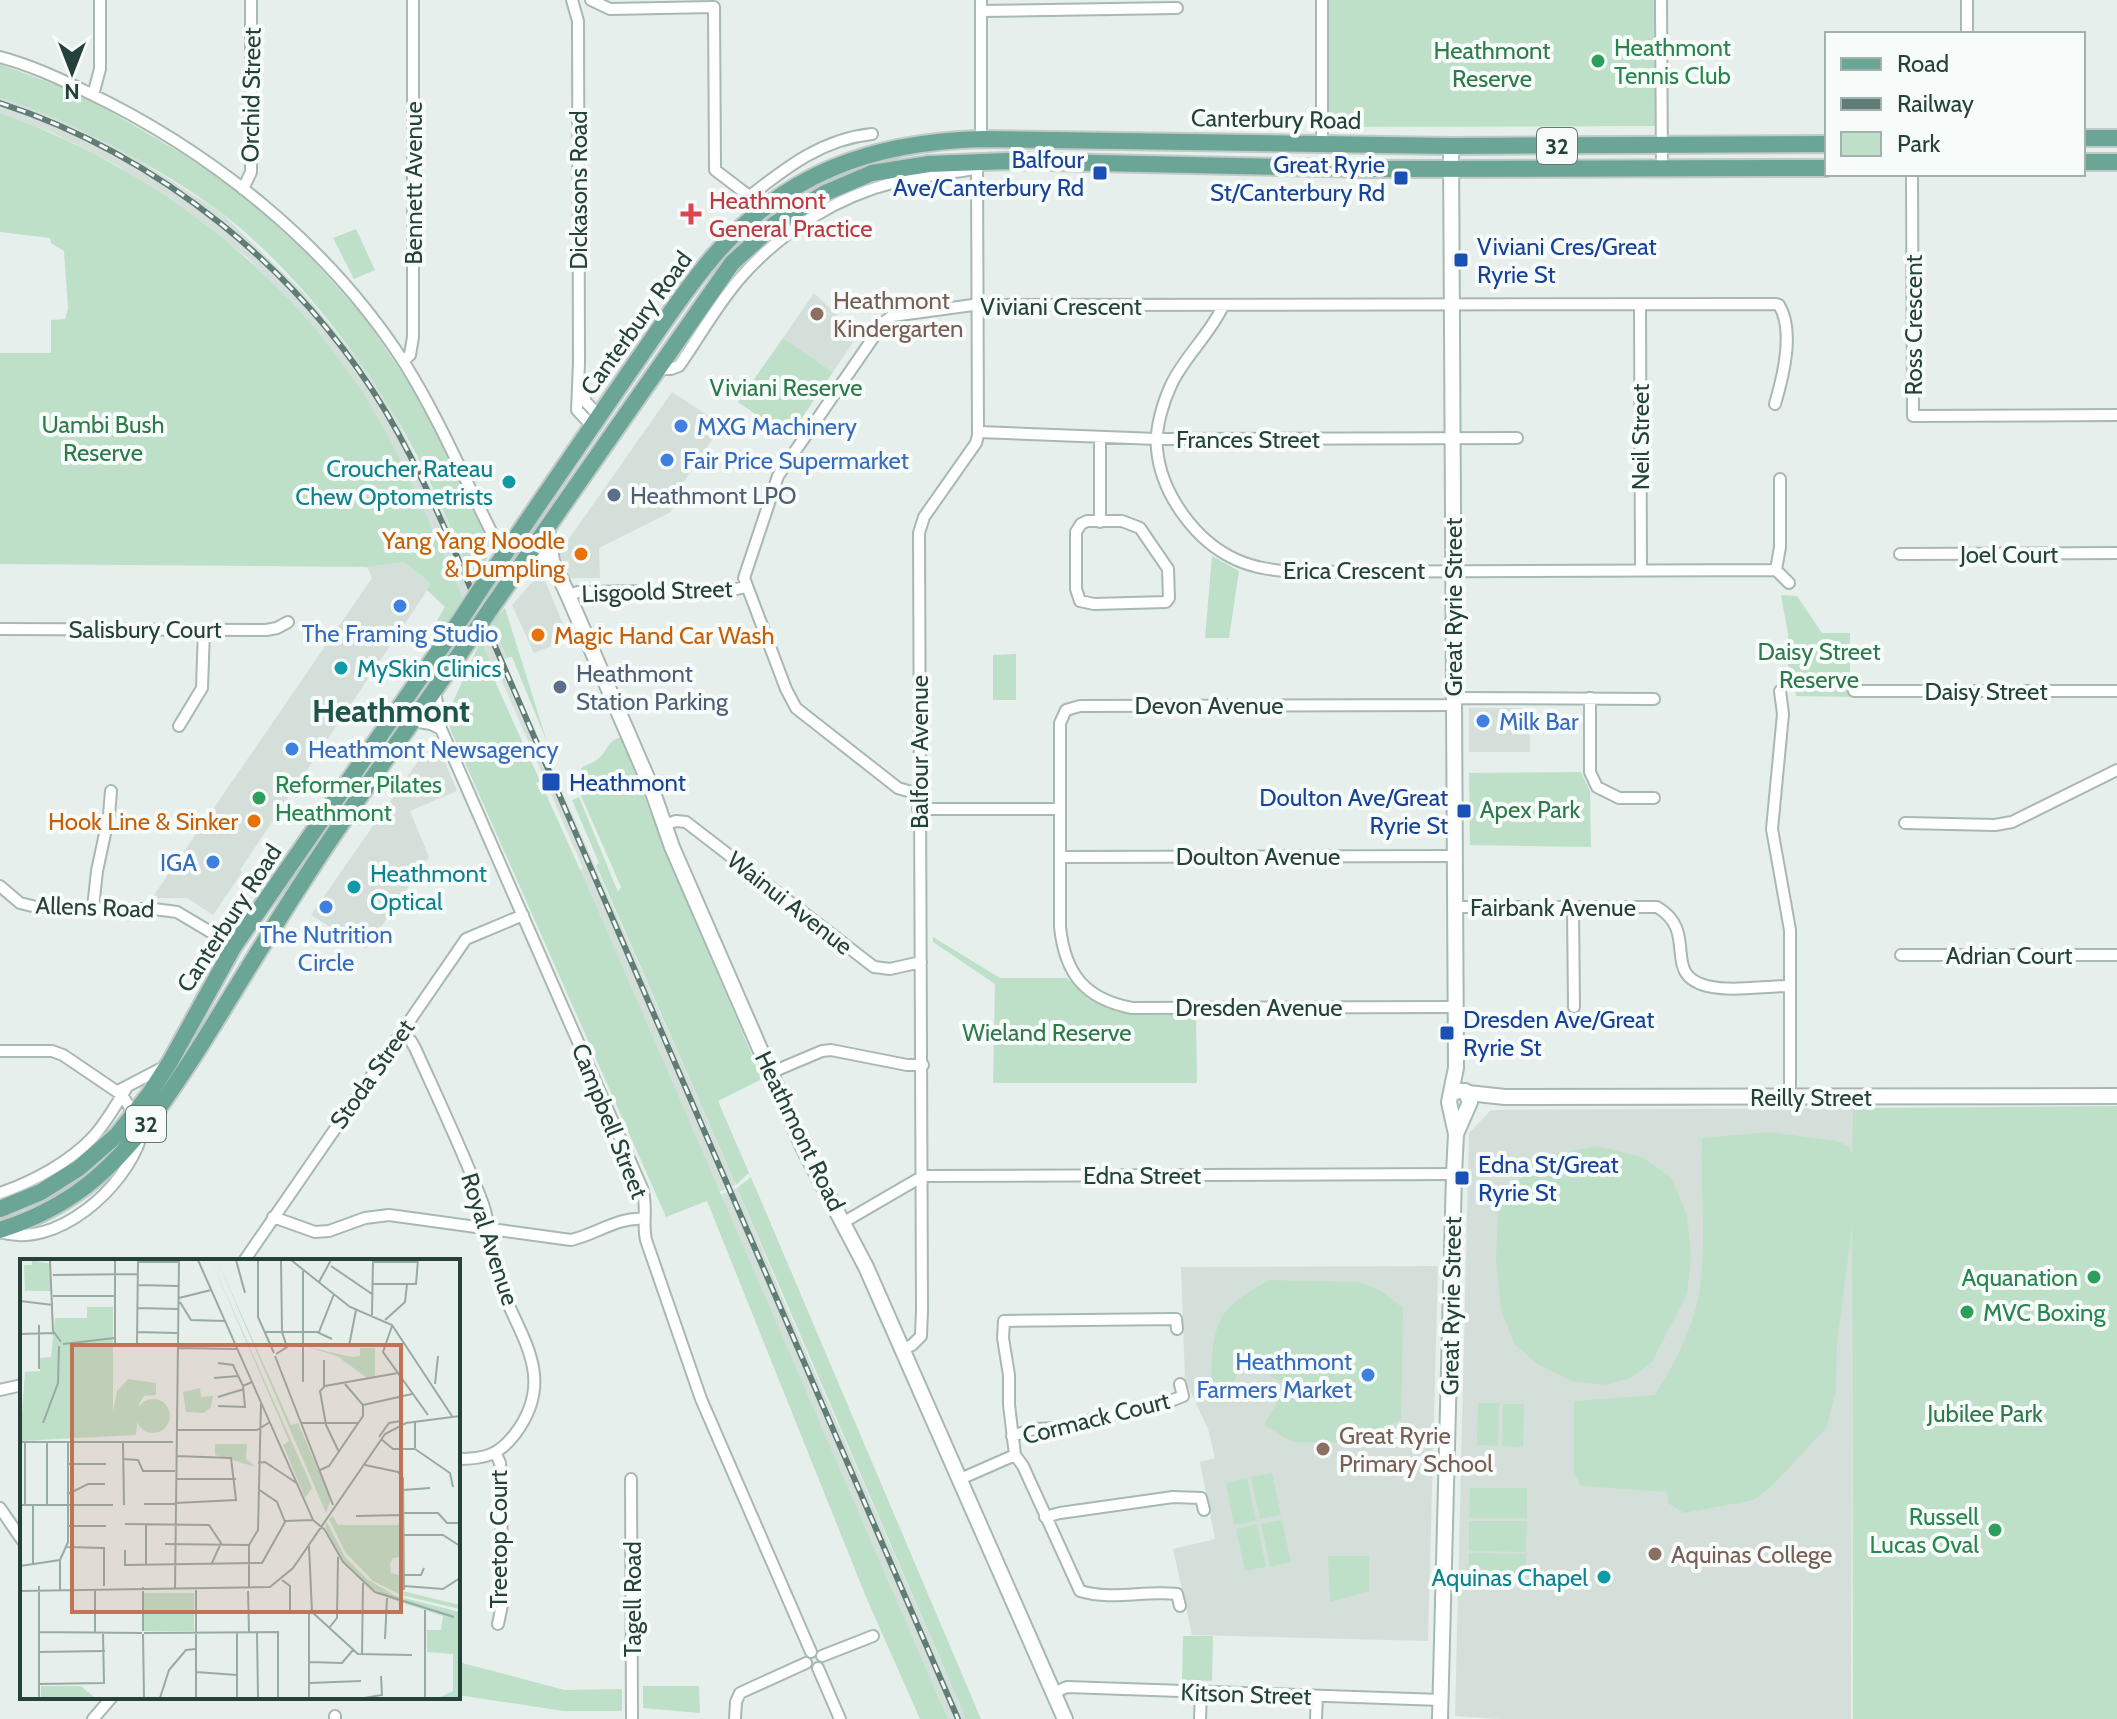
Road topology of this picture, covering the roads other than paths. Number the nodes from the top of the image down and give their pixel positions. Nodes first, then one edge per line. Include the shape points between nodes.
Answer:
1 (100, 0) edge
2 (251, 0) edge
3 (413, 0) edge
4 (589, 0) edge
5 (1322, 0) edge
6 (1661, 0) edge
7 (1967, 0) edge
8 (574, 3) edge
9 (714, 4) edge
10 (981, 5) edge
11 (1177, 8) dead end
12 (1967, 32) edge
13 (0, 57) edge
14 (93, 95) junction
15 (872, 134) dead end
16 (2085, 138) edge
17 (2117, 138) edge
18 (981, 139) junction
19 (1322, 143) junction
20 (1825, 144) edge
21 (1662, 145) junction
22 (1451, 146) junction
23 (2085, 162) edge
24 (2117, 162) edge
25 (977, 165) junction
26 (1300, 167) junction
27 (1825, 168) edge
28 (1370, 169) junction
29 (1452, 169) junction
30 (1662, 169) junction
31 (1912, 176) edge
32 (243, 189) junction
33 (750, 196) junction
34 (765, 208) junction
35 (1453, 305) junction
36 (1640, 305) junction
37 (979, 306) junction
38 (1223, 306) junction
39 (403, 361) junction
40 (1775, 404) dead end
41 (2117, 415) edge
42 (596, 421) junction
43 (979, 432) junction
44 (618, 437) junction
45 (1100, 437) junction
46 (1453, 438) junction
47 (1517, 438) dead end
48 (1157, 439) junction
49 (1780, 479) dead end
50 (1100, 522) junction
51 (547, 529) junction
52 (510, 546) junction
53 (2117, 553) edge
54 (1900, 554) dead end
55 (529, 555) junction
56 (554, 566) junction
57 (1641, 569) junction
58 (1776, 570) junction
59 (1453, 571) junction
60 (1789, 583) dead end
61 (746, 587) junction
62 (568, 595) junction
63 (288, 622) dead end
64 (0, 629) edge
65 (204, 629) junction
66 (439, 651) junction
67 (461, 653) junction
68 (435, 691) junction
69 (1780, 691) dead end
70 (1854, 691) dead end
71 (2117, 691) edge
72 (1590, 698) junction
73 (1654, 699) dead end
74 (1454, 701) junction
75 (413, 721) junction
76 (179, 726) dead end
77 (441, 729) junction
78 (2117, 770) edge
79 (111, 791) dead end
80 (918, 794) junction
81 (1654, 798) dead end
82 (333, 804) junction
83 (918, 809) junction
84 (1060, 809) junction
85 (349, 816) junction
86 (1905, 823) dead end
87 (664, 825) junction
88 (1456, 856) junction
89 (1061, 857) junction
90 (0, 886) edge
91 (1455, 907) junction
92 (93, 908) junction
93 (1573, 908) junction
94 (523, 915) junction
95 (234, 946) junction
96 (1901, 955) dead end
97 (2117, 955) edge
98 (255, 958) junction
99 (921, 962) junction
100 (1789, 986) junction
101 (1456, 1007) junction
102 (1574, 1007) dead end
103 (400, 1034) junction
104 (0, 1051) edge
105 (170, 1062) junction
106 (923, 1065) junction
107 (770, 1073) junction
108 (121, 1092) junction
109 (2117, 1096) edge
110 (1790, 1098) junction
111 (1461, 1100) junction
112 (138, 1123) junction
113 (1454, 1174) junction
114 (923, 1176) junction
115 (0, 1193) edge
116 (0, 1209) edge
117 (273, 1217) junction
118 (644, 1219) junction
119 (844, 1222) junction
120 (488, 1229) junction
121 (0, 1231) edge
122 (245, 1259) edge
123 (1176, 1319) dead end
124 (902, 1350) junction
125 (1180, 1384) dead end
126 (20, 1385) edge
127 (0, 1390) edge
128 (1012, 1436) junction
129 (496, 1454) junction
130 (1015, 1455) junction
131 (460, 1459) edge
132 (631, 1479) dead end
133 (958, 1480) junction
134 (0, 1508) edge
135 (1204, 1510) dead end
136 (1045, 1517) junction
137 (20, 1537) edge
138 (1180, 1606) dead end
139 (498, 1624) dead end
140 (873, 1636) dead end
141 (817, 1654) junction
142 (806, 1663) junction
143 (818, 1668) junction
144 (1201, 1692) junction
145 (1053, 1693) junction
146 (1317, 1696) junction
147 (110, 1699) edge
148 (1441, 1700) junction
149 (93, 1719) edge
150 (632, 1719) edge
151 (735, 1719) edge
152 (840, 1719) edge
153 (1065, 1719) edge
154 (1200, 1719) edge
155 (1316, 1719) edge
156 (1440, 1719) edge

1 - 14 street via 100,69
2 - 32 street, Orchid Street via 251,172
3 - 39 street, Bennett Avenue via 413,337 410,355
4 - 8 street
4 - 9 street via 610,9
5 - 19 street
6 - 21 street
7 - 12 street
8 - 42 street, Dickasons Road via 579,382 581,406
9 - 33 street via 715,170
10 - 11 street
10 - 18 street
13 - 14 street via 31,65
14 - 32 street via 166,133
15 - 33 street via 810,152
16 - 17 main road
18 - 19 main road, Canterbury Road / 32
18 - 34 main road, Canterbury Road / 32 via 880,150 824,172
19 - 22 main road, Canterbury Road / 32
19 - 26 main road via 1315,158
19 - 28 main road via 1335,160
20 - 21 main road, Canterbury Road / 32
21 - 22 main road, Canterbury Road / 32
21 - 30 street
22 - 29 street, Great Ryrie Street
23 - 24 main road
25 - 26 main road, Canterbury Road / 32 via 1008,161
25 - 37 street, Balfour Avenue
25 - 44 main road, Canterbury Road / 32 via 910,166 872,173 776,223 732,263 656,369
26 - 28 main road, Canterbury Road / 32
27 - 30 main road, Canterbury Road / 32
28 - 29 main road, Canterbury Road / 32
29 - 30 main road, Canterbury Road / 32
29 - 35 street, Great Ryrie Street
31 - 41 street, Ross Crescent via 1913,416
32 - 39 street via 285,223 342,283
33 - 34 street
34 - 42 main road, Canterbury Road / 32 via 711,260
35 - 36 street, Viviani Crescent
35 - 38 street, Viviani Crescent
35 - 46 street, Great Ryrie Street
36 - 40 street, Viviani Crescent via 1779,305 1786,350
36 - 57 street, Neil Street
37 - 38 street, Viviani Crescent
37 - 43 street, Balfour Avenue
37 - 61 street, Viviani Crescent via 905,313 884,322 778,476 745,569
38 - 48 street, Erica Crescent via 1172,383
39 - 52 street via 451,445 490,531
42 - 44 main road
42 - 52 main road, Canterbury Road / 32
43 - 45 street, Frances Street
43 - 80 street, Balfour Avenue via 919,529
44 - 51 main road, Canterbury Road / 32
45 - 48 street, Frances Street
45 - 50 street
46 - 47 street, Frances Street
46 - 48 street, Frances Street
46 - 59 street, Great Ryrie Street
48 - 59 street, Erica Crescent via 1166,481 1184,515 1236,560 1292,572
49 - 58 street
50 - 50 street via 1129,523 1145,534 1169,571 1166,602 1094,604 1078,599 1076,532 1084,522
51 - 55 main road, Canterbury Road / 32
51 - 56 street, Heathmont Road
52 - 55 street
52 - 66 main road, Canterbury Road / 32, bridge
53 - 54 street, Joel Court
55 - 56 street
55 - 67 main road, Canterbury Road / 32, bridge
56 - 62 street, Heathmont Road
57 - 58 street, Erica Crescent
57 - 59 street, Erica Crescent
58 - 60 street
59 - 74 street, Great Ryrie Street
61 - 62 street, Lisgoold Street
61 - 80 street via 796,708 898,788
62 - 87 street, Heathmont Road
63 - 65 street, Salisbury Court via 266,630
64 - 65 street, Salisbury Court
65 - 76 street via 202,688
66 - 67 main road via 450,647
66 - 82 main road, Canterbury Road / 32
67 - 68 main road, Canterbury Road / 32
68 - 75 main road, Canterbury Road / 32
68 - 77 street, Campbell Street
69 - 100 street via 1783,714 1772,829 1790,930
70 - 71 street, Daisy Street
72 - 73 street
72 - 74 street
72 - 81 street via 1590,772 1597,787 1619,798
74 - 84 street, Devon Avenue via 1072,707 1060,723
74 - 88 street, Great Ryrie Street
75 - 77 street
75 - 85 main road, Canterbury Road / 32
77 - 94 street, Campbell Street
78 - 86 street via 2012,822
79 - 92 street
80 - 83 street, Balfour Avenue
82 - 85 main road
82 - 95 main road, Canterbury Road / 32
83 - 84 street
83 - 99 street, Balfour Avenue
84 - 89 street
85 - 98 main road, Canterbury Road / 32
87 - 99 street, Wainui Avenue via 686,822 874,967
87 - 107 street, Heathmont Road
88 - 89 street, Doulton Avenue
88 - 91 street, Great Ryrie Street
89 - 101 street, Dresden Avenue via 1066,958 1092,994 1107,1002 1132,1008
90 - 92 street, Allens Road via 20,903 36,907
91 - 93 street, Fairbank Avenue
91 - 101 street, Great Ryrie Street
92 - 95 street, Allens Road via 177,912
93 - 100 street, Fairbank Avenue via 1657,907 1679,930 1681,963 1694,981 1716,988
93 - 102 street
94 - 103 street, Stoda Street via 466,939
94 - 118 street, Campbell Street via 642,1188
95 - 98 main road
95 - 105 main road, Canterbury Road / 32
96 - 97 street, Adrian Court
98 - 112 main road, Canterbury Road / 32 via 190,1061
99 - 106 street, Balfour Avenue
100 - 110 street
101 - 111 street, Great Ryrie Street
103 - 117 street, Stoda Street
103 - 120 street, Royal Avenue via 415,1048 483,1204
104 - 108 street via 52,1051
105 - 108 street
105 - 112 main road, Canterbury Road / 32
106 - 107 street via 831,1050
106 - 114 street, Balfour Avenue
107 - 119 street, Heathmont Road
108 - 112 street
108 - 115 street via 86,1145 41,1175
109 - 110 street, Reilly Street
110 - 111 street, Reilly Street
111 - 113 street, Great Ryrie Street
112 - 116 main road, Canterbury Road / 32 via 65,1178
112 - 121 main road, Canterbury Road / 32 via 115,1160 87,1186
113 - 114 street, Edna Street
113 - 148 street, Great Ryrie Street
114 - 119 street, Edna Street
114 - 124 street, Balfour Avenue via 921,1336
117 - 120 street via 315,1232 389,1215
117 - 122 street, Stoda Street
118 - 120 street via 629,1219 571,1240
118 - 141 street, Campbell Street via 646,1240 701,1399
119 - 124 street, Heathmont Road
120 - 129 street, Royal Avenue via 497,1276 525,1341 535,1381 524,1422
123 - 128 street via 1004,1321
124 - 133 street, Heathmont Road
125 - 128 street, Cormack Court via 1183,1396 1168,1402
126 - 127 street
128 - 130 street, Cormack Court
129 - 131 street
129 - 139 street, Treetop Court via 501,1471
130 - 133 street
130 - 136 street, Cormack Court
132 - 150 street, Tagell Road
133 - 145 street, Heathmont Road
134 - 137 street
135 - 136 street via 1201,1492
136 - 138 street, Cormack Court via 1080,1591 1110,1597 1177,1594
140 - 141 street
141 - 142 street via 807,1655
141 - 143 street via 822,1664
142 - 143 street
142 - 151 street via 740,1693
143 - 152 street
144 - 145 street, Kitson Street via 1067,1687
144 - 146 street, Kitson Street
144 - 154 street
145 - 153 street, Heathmont Road
146 - 148 street, Kitson Street
146 - 155 street
147 - 149 street
148 - 156 street, Great Ryrie Street

